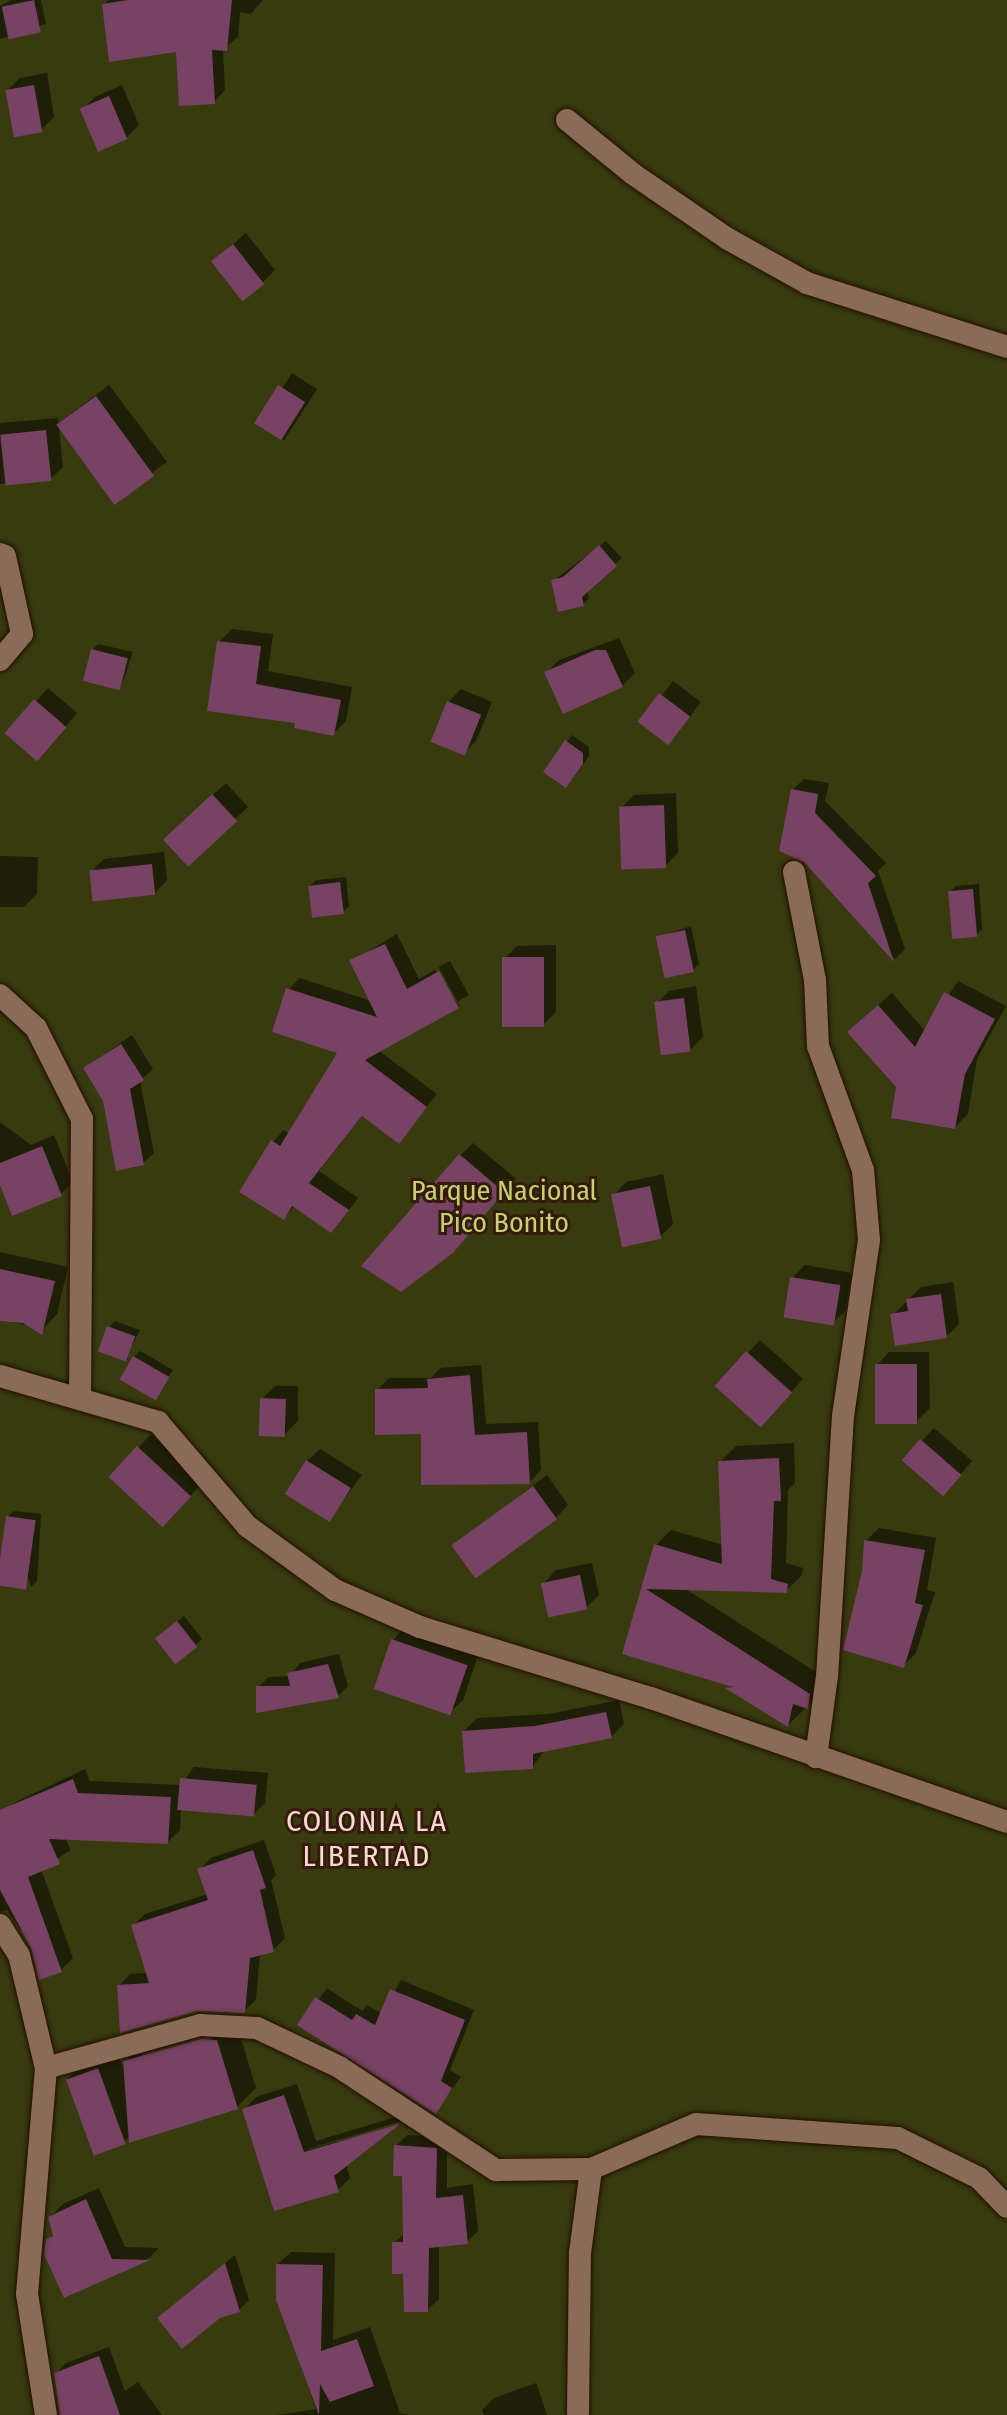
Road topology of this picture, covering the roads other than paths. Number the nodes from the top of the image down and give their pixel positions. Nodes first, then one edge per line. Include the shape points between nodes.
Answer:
1 (567, 120) dead end
2 (1007, 347) edge
3 (0, 554) edge
4 (0, 660) edge
5 (794, 872) dead end
6 (0, 995) edge
7 (0, 1376) edge
8 (80, 1398) junction
9 (816, 1757) junction
10 (1007, 1822) edge
11 (0, 1925) edge
12 (46, 2068) junction
13 (591, 2169) junction
14 (1007, 2207) edge
15 (578, 2413) dead end
16 (46, 2415) edge

1 - 2 street via 633,174 728,239 807,283
3 - 4 street via 5,556 22,634
5 - 9 street via 815,980 818,1046 863,1170 869,1240 843,1416 827,1676
6 - 8 street via 36,1028 82,1119
7 - 8 street
8 - 9 street via 158,1422 247,1526 335,1590 420,1627 651,1698
9 - 10 street
11 - 12 street via 19,1955
12 - 13 street via 200,2025 257,2028 339,2067 496,2170
12 - 16 street via 27,2294
13 - 14 street via 696,2124 898,2138 979,2178
13 - 15 street via 580,2253

